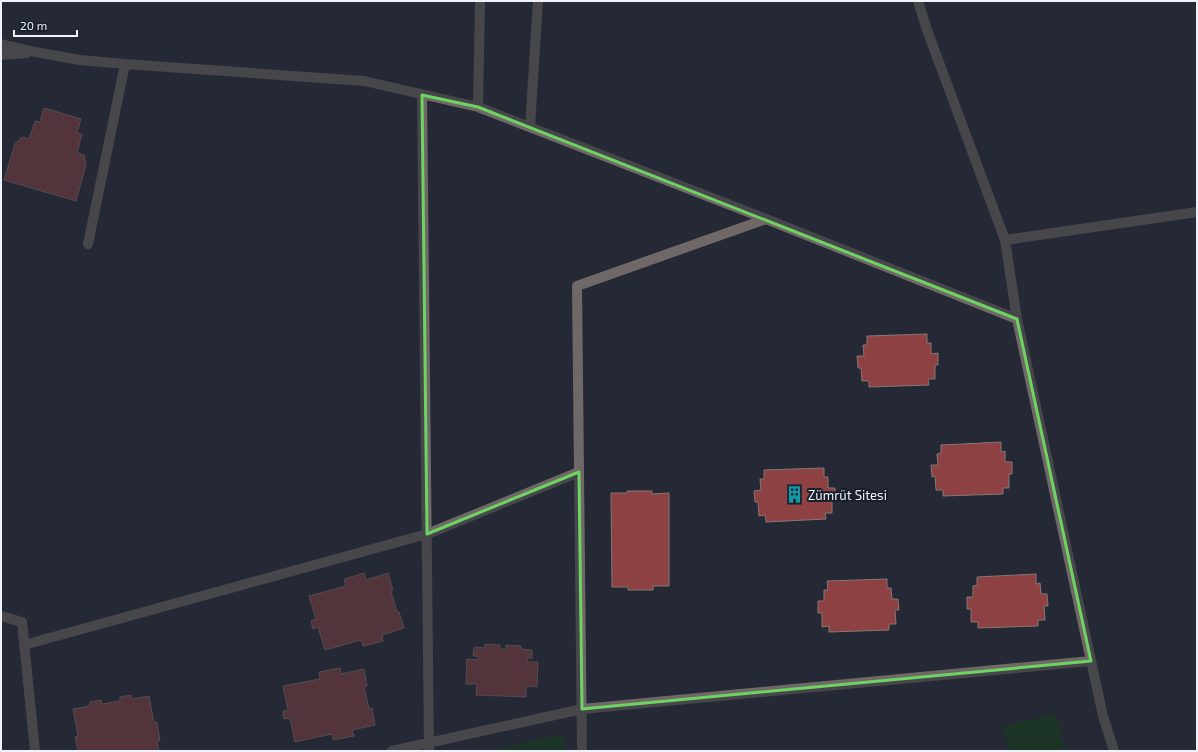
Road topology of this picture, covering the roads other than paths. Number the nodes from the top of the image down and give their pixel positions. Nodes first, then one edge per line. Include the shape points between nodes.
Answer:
1 (480, 1) edge
2 (538, 1) edge
3 (918, 1) edge
4 (1, 44) edge
5 (35, 52) junction
6 (1, 55) edge
7 (125, 64) junction
8 (422, 95) junction
9 (478, 107) junction
10 (530, 127) junction
11 (1197, 212) edge
12 (766, 218) junction
13 (1005, 240) junction
14 (88, 244) dead end
15 (1017, 319) junction
16 (579, 472) junction
17 (426, 534) junction
18 (1, 616) edge
19 (24, 645) junction
20 (1091, 661) junction
21 (582, 709) junction
22 (429, 747) edge
23 (35, 751) edge
24 (392, 751) edge
25 (582, 751) edge
26 (1114, 751) edge

1 - 9 street
2 - 10 street
3 - 13 street
4 - 5 street
5 - 6 street
5 - 7 street
7 - 8 street via 364,81
7 - 14 street
8 - 9 street
8 - 17 street
9 - 10 street
10 - 12 street
11 - 13 street
12 - 15 street
12 - 16 street via 577,286
13 - 15 street
15 - 20 street
16 - 17 street
16 - 21 street
17 - 19 street
17 - 22 street
18 - 19 street via 22,622
19 - 23 street
20 - 21 street
20 - 26 street
21 - 22 street
21 - 25 street
22 - 24 street

